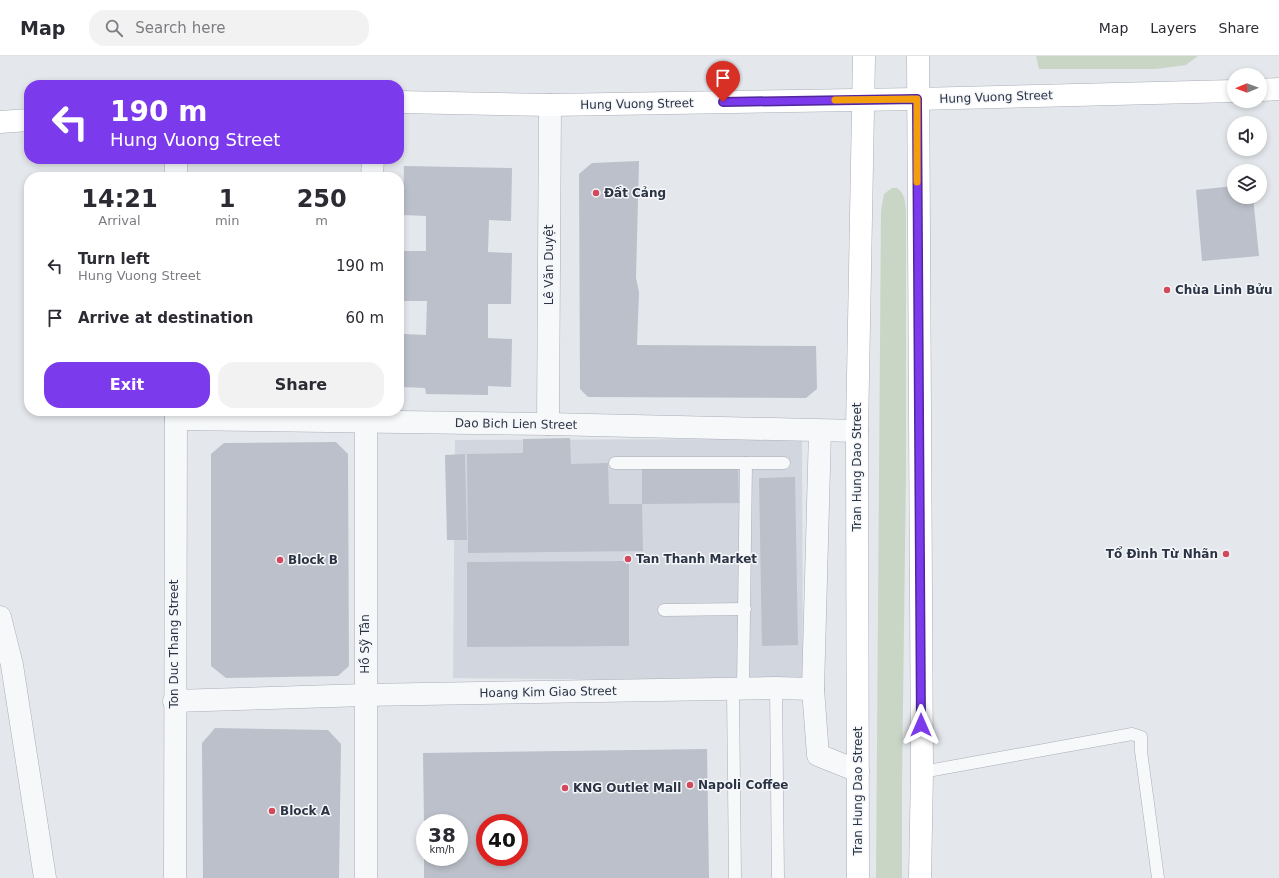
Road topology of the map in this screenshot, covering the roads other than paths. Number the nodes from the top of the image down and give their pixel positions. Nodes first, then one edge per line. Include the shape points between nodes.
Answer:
1 (864, 56) edge
2 (918, 56) edge
3 (1279, 89) edge
4 (1267, 90) edge
5 (1227, 91) edge
6 (917, 99) junction
7 (864, 100) junction
8 (404, 102) edge
9 (550, 105) junction
10 (24, 120) edge
11 (0, 122) edge
12 (176, 416) edge
13 (270, 416) edge
14 (365, 417) edge
15 (548, 424) junction
16 (820, 431) junction
17 (857, 431) junction
18 (615, 463) dead end
19 (746, 463) junction
20 (784, 463) dead end
21 (745, 609) junction
22 (664, 610) dead end
23 (0, 616) edge
24 (776, 688) junction
25 (813, 689) junction
26 (738, 690) junction
27 (365, 695) junction
28 (174, 701) junction
29 (858, 771) junction
30 (922, 772) junction
31 (46, 878) edge
32 (175, 878) edge
33 (366, 878) edge
34 (734, 878) edge
35 (778, 878) edge
36 (858, 878) edge
37 (920, 878) edge
38 (1158, 878) edge

1 - 7 street, Tran Hung Dao Street
2 - 6 street
3 - 4 street
5 - 6 street, Hung Vuong Street
6 - 7 street, Hung Vuong Street
6 - 30 street
7 - 9 street, Hung Vuong Street
7 - 17 street, Tran Hung Dao Street
8 - 9 street, Hung Vuong Street
9 - 15 street, Lê Văn Duyệt
10 - 11 street
12 - 28 street, Ton Duc Thang Street
13 - 14 street, Dao Bich Lien Street
14 - 15 street, Dao Bich Lien Street
14 - 27 street, Hồ Sỹ Tân
15 - 16 street, Dao Bich Lien Street
16 - 17 street, Dao Bich Lien Street
16 - 25 street
17 - 29 street, Tran Hung Dao Street
18 - 19 lane
19 - 20 lane
19 - 21 lane
21 - 22 lane
21 - 26 lane
23 - 31 street via 12,665
24 - 25 street, Hoang Kim Giao Street
24 - 26 street, Hoang Kim Giao Street
24 - 35 lane
25 - 29 street via 818,755
26 - 27 street, Hoang Kim Giao Street
26 - 34 lane
27 - 28 street, Hoang Kim Giao Street
27 - 33 street, Hồ Sỹ Tân
28 - 32 street, Ton Duc Thang Street
29 - 36 street, Tran Hung Dao Street
30 - 37 street
30 - 38 lane via 1132,734 1141,737

